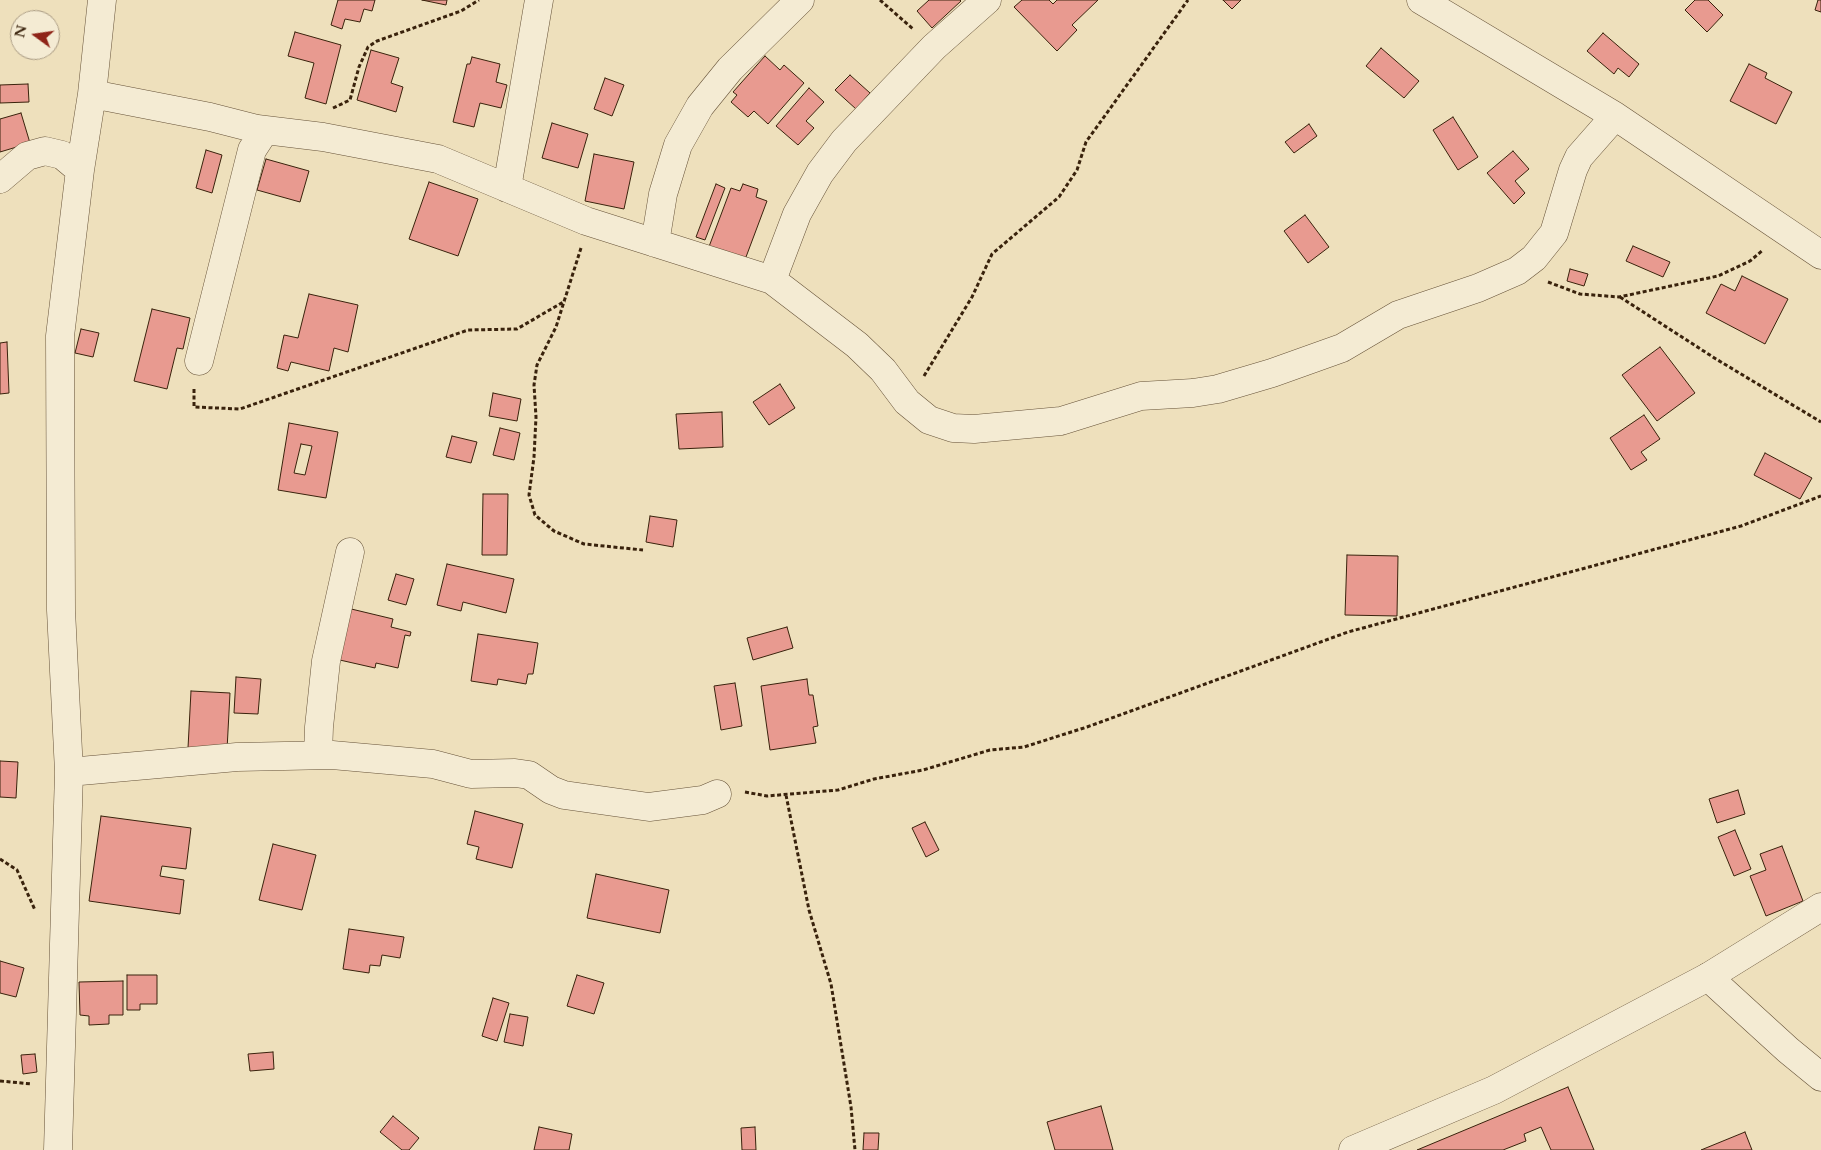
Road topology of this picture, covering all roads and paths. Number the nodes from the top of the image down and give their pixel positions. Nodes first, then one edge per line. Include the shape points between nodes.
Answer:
1 (102, 0) edge
2 (479, 0) edge
3 (539, 0) edge
4 (800, 0) edge
5 (880, 0) edge
6 (987, 0) edge
7 (1188, 0) edge
8 (1421, 0) edge
9 (934, 47) junction
10 (92, 94) junction
11 (330, 108) dead end
12 (1615, 116) junction
13 (265, 130) junction
14 (80, 170) junction
15 (0, 179) edge
16 (507, 188) junction
17 (586, 220) junction
18 (1786, 231) junction
19 (655, 243) junction
20 (1821, 255) edge
21 (1517, 270) junction
22 (772, 280) junction
23 (1620, 296) junction
24 (565, 301) junction
25 (199, 361) dead end
26 (907, 402) junction
27 (194, 407) dead end
28 (1821, 422) edge
29 (1821, 496) edge
30 (642, 550) dead end
31 (350, 552) dead end
32 (318, 755) junction
33 (69, 772) junction
34 (717, 794) joint
35 (786, 794) junction
36 (1821, 907) edge
37 (1708, 977) junction
38 (1821, 1077) edge
39 (58, 1150) edge
40 (854, 1150) edge
41 (1353, 1150) edge

1 - 10 street
2 - 11 path via 461,11 368,47 350,100
3 - 16 street
4 - 19 street via 730,69 700,106 678,145 663,194
5 - 9 path
6 - 9 street
7 - 26 path via 1086,142 1077,170 1059,197 992,254 938,357
8 - 12 street
9 - 22 street via 844,141 820,173 797,214
10 - 13 street
10 - 14 street
12 - 18 street
12 - 21 street via 1579,157 1554,233 1534,258
13 - 16 street via 323,137 438,159
13 - 25 street via 252,150
14 - 15 street via 62,155 45,151 27,156
14 - 33 street via 60,336 61,610
16 - 17 street
17 - 19 street
17 - 24 path via 579,260
18 - 20 street
18 - 23 path via 1750,261 1718,276
19 - 22 street
21 - 23 path via 1580,294
21 - 26 street via 1478,288 1398,315 1342,348 1218,389 1141,396 1061,421 974,429 953,428 929,420
22 - 26 street via 857,345 883,370
23 - 28 path
24 - 27 path via 517,330 468,330 240,409
24 - 30 path via 537,365 534,385 536,417 529,494 535,515 554,531 584,544
29 - 35 path via 1741,526 1348,632 1024,747 990,750 838,790
31 - 32 street via 326,661
32 - 33 street via 165,762
32 - 34 street via 433,764 471,774 529,775 564,795 649,807 703,800
33 - 39 street
34 - 35 path via 729,791 767,796
35 - 40 path via 809,910 831,984 851,1107
36 - 37 street
37 - 38 street
37 - 41 street via 1494,1090

